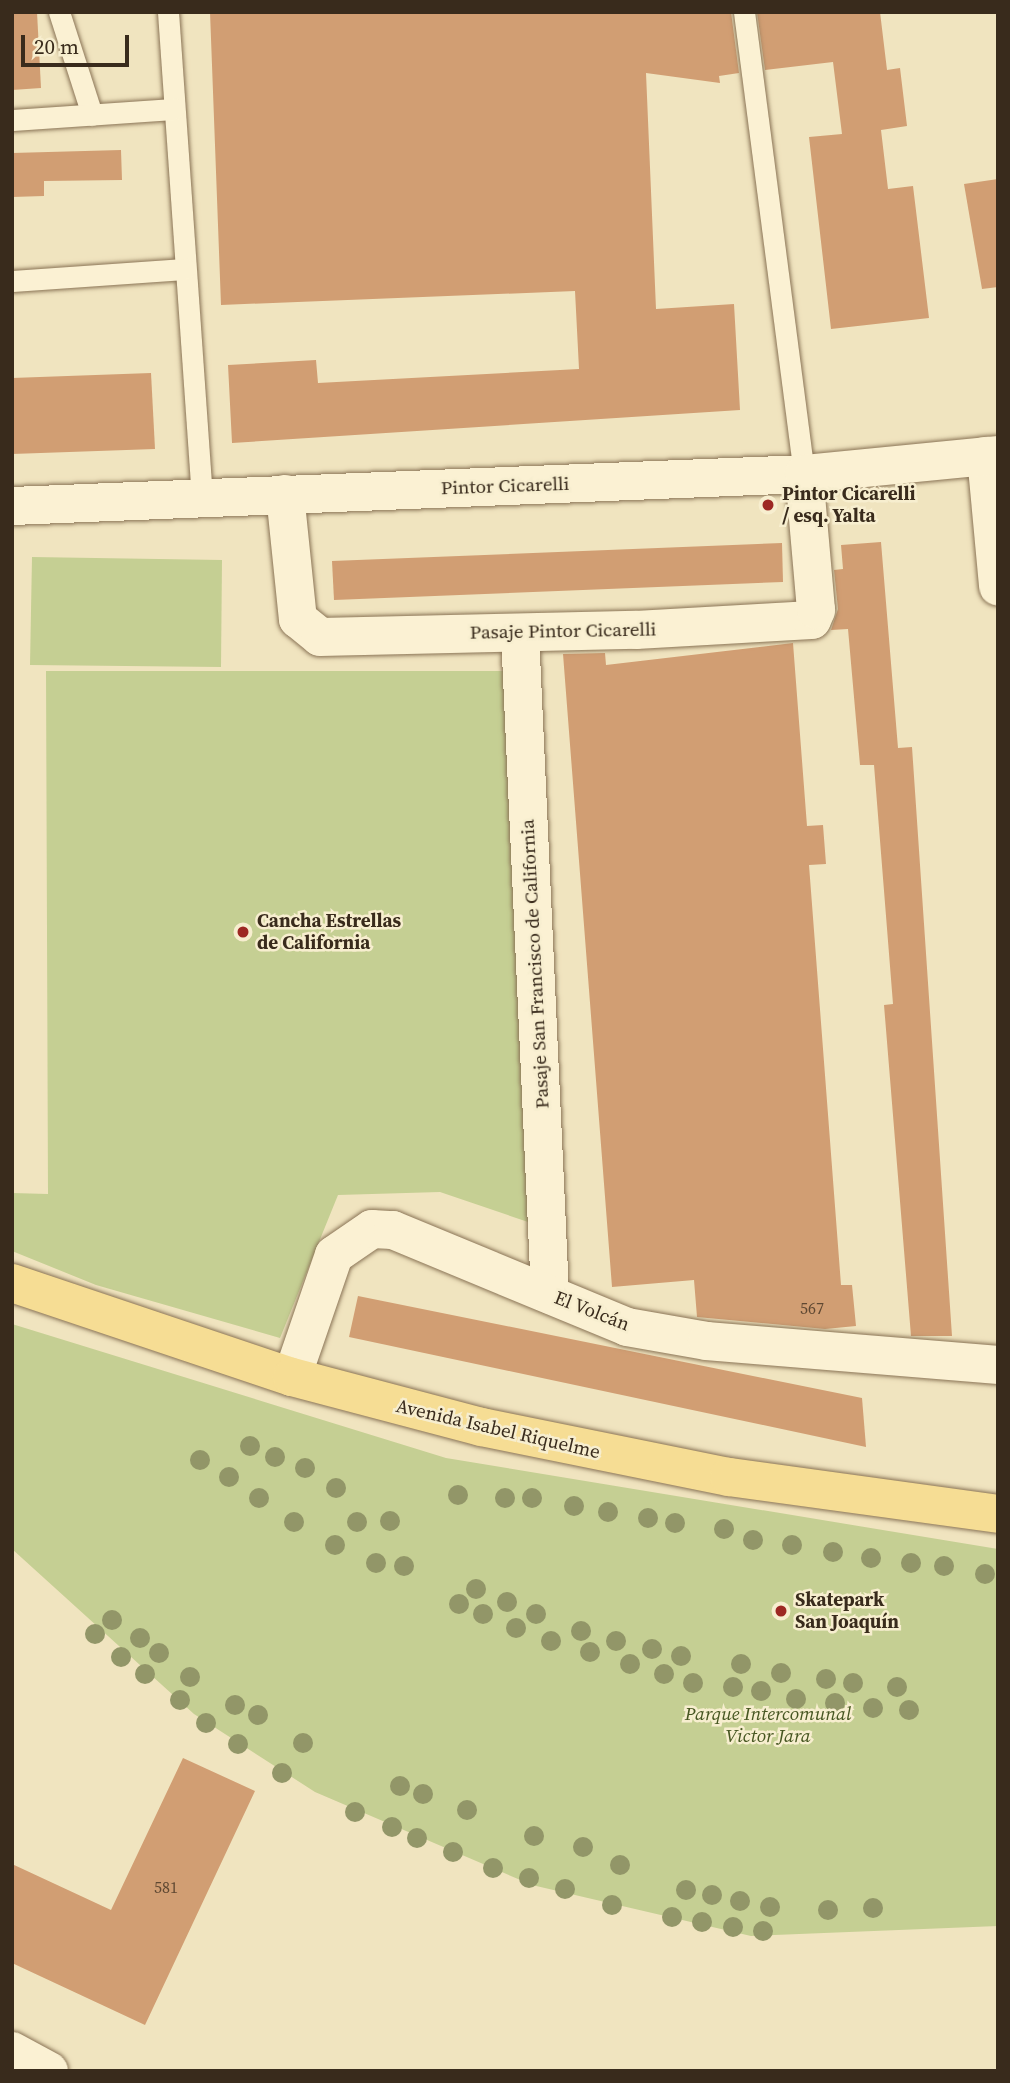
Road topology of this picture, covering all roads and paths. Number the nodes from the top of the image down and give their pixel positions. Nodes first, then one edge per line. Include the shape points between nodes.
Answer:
1 (59, 12) edge
2 (168, 12) edge
3 (744, 12) edge
4 (174, 109) junction
5 (92, 115) junction
6 (12, 120) edge
7 (185, 269) junction
8 (12, 281) edge
9 (992, 455) edge
10 (804, 474) junction
11 (285, 494) junction
12 (202, 497) junction
13 (12, 506) edge
14 (998, 586) edge
15 (520, 633) junction
16 (12, 1283) edge
17 (550, 1294) junction
18 (998, 1364) edge
19 (292, 1377) junction
20 (998, 1514) edge

1 - 5 lane
2 - 4 lane
3 - 10 lane
4 - 5 lane
4 - 7 lane
5 - 6 lane
7 - 8 lane
7 - 12 lane
9 - 10 street, Pintor Cicarelli
9 - 14 street
10 - 11 street, Pintor Cicarelli
10 - 15 street, Pasaje Pintor Cicarelli via 816,610 812,620
11 - 12 street, Pintor Cicarelli
11 - 15 street, Pasaje Pintor Cicarelli via 298,619 320,637
12 - 13 street, Pintor Cicarelli
15 - 17 street, Pasaje San Francisco de California
16 - 19 main road, Avenida Isabel Riquelme
17 - 18 street, El Volcán via 627,1327 707,1341
17 - 19 street, El Volcán via 393,1230 372,1229 334,1255
19 - 20 main road, Avenida Isabel Riquelme via 635,1459

